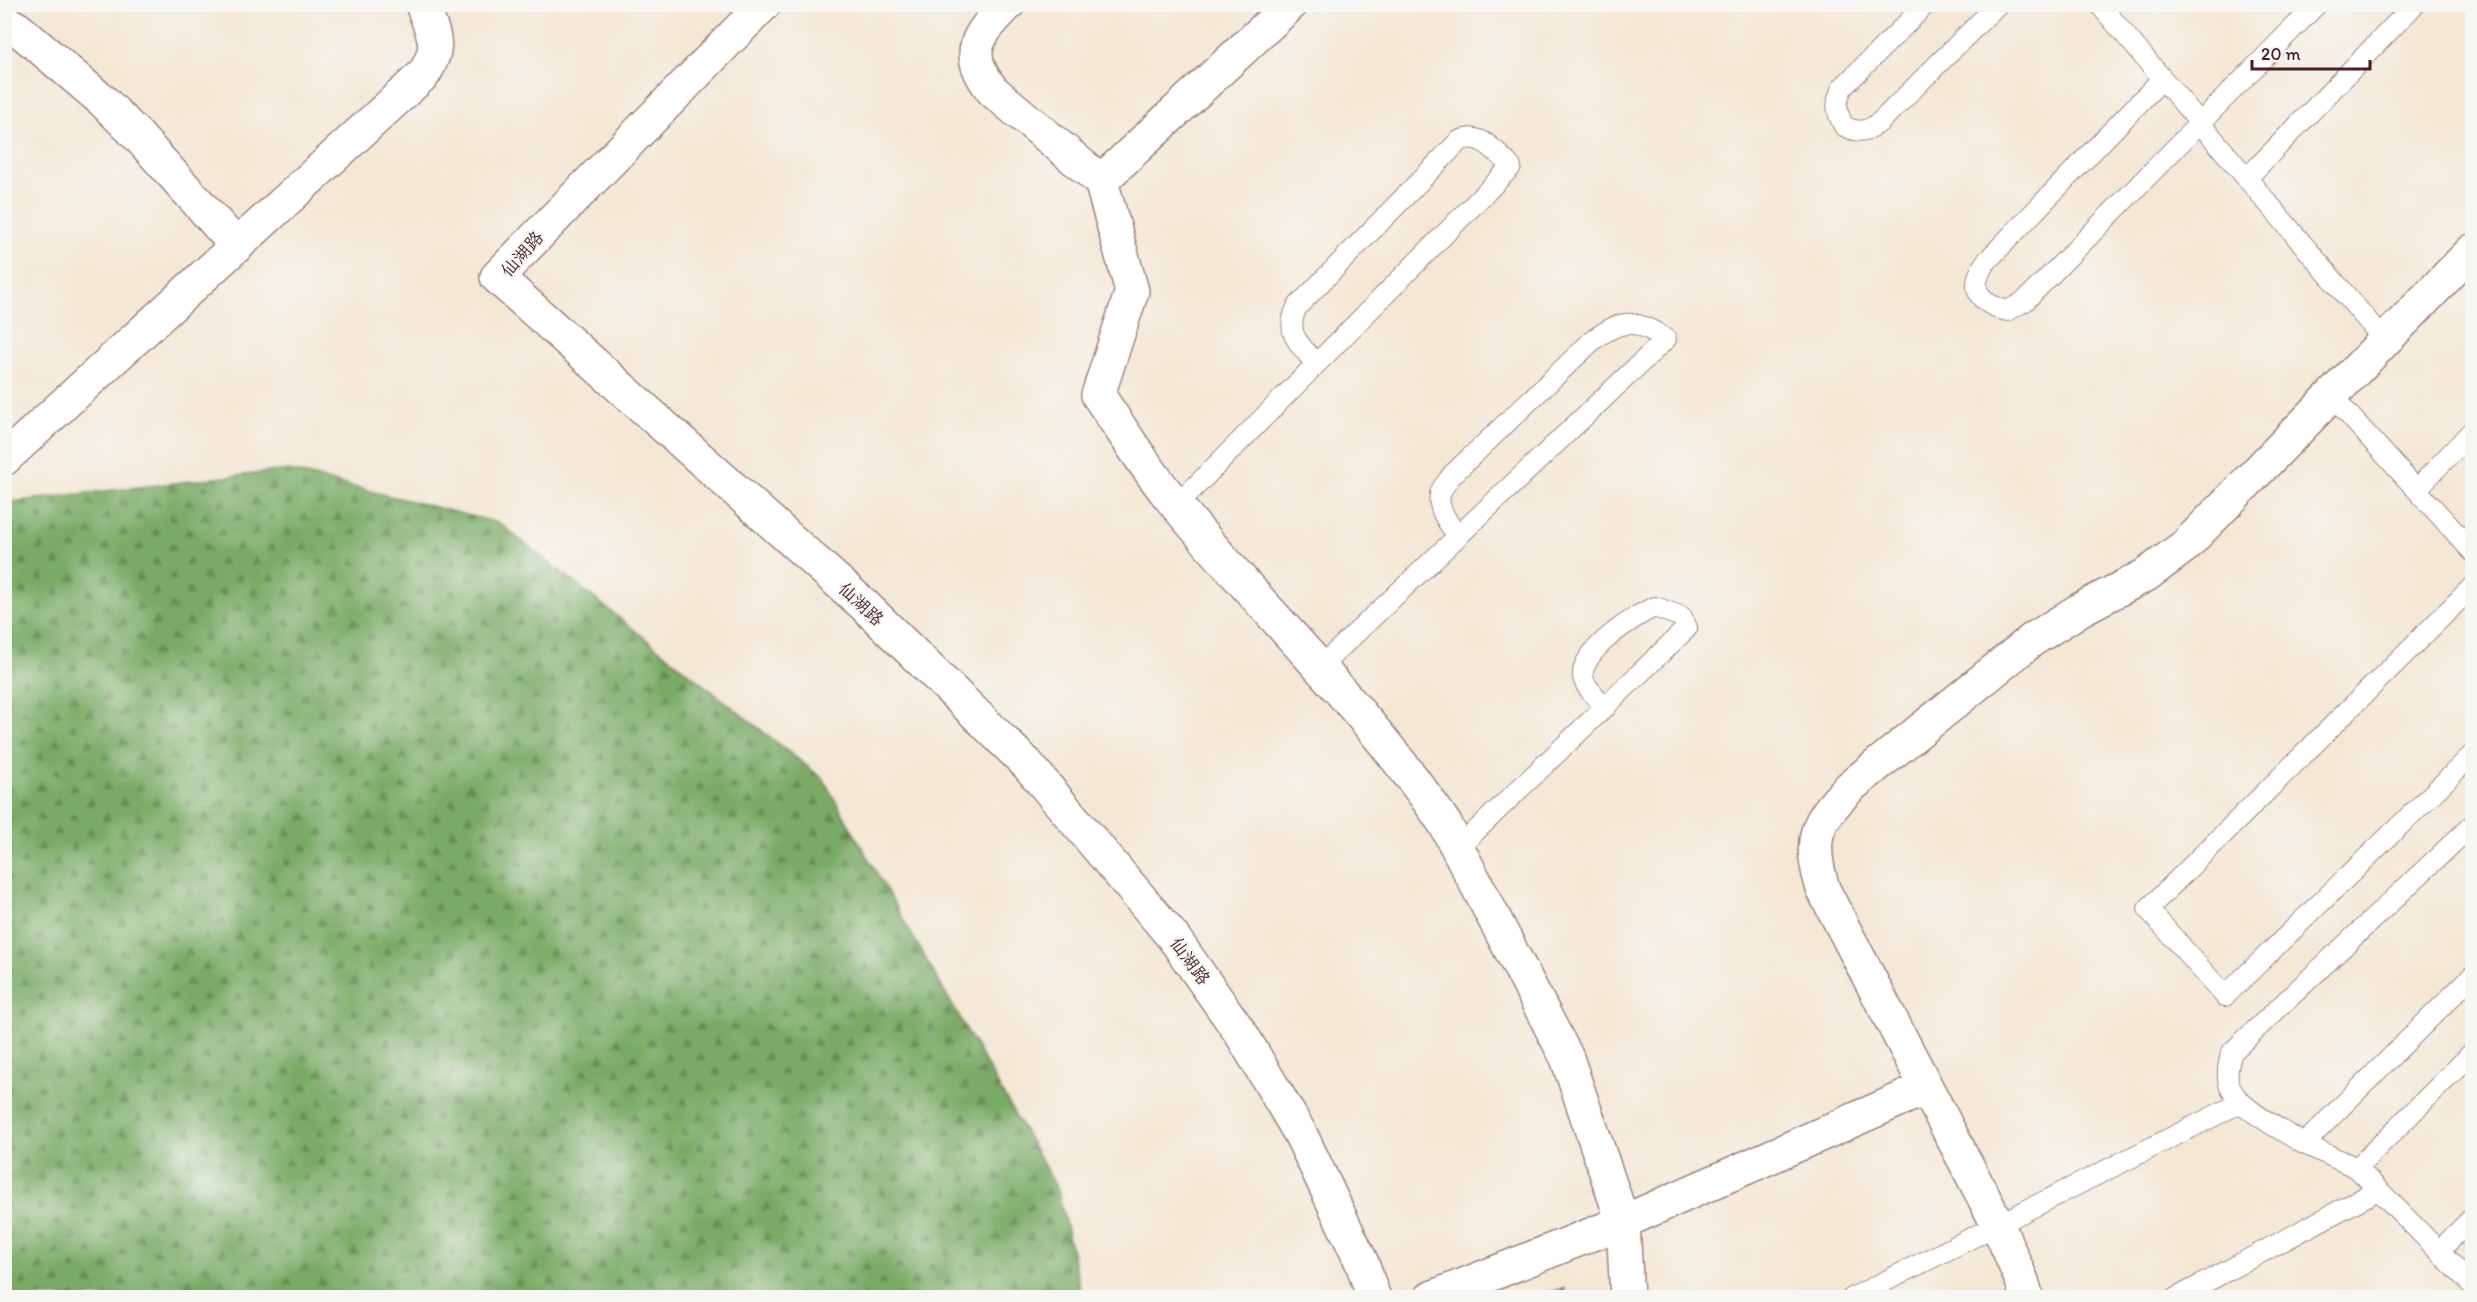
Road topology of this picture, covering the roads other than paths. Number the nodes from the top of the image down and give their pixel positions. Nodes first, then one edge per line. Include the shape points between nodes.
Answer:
1 (422, 4) edge
2 (764, 4) edge
3 (1008, 4) edge
4 (1291, 4) edge
5 (1926, 4) edge
6 (1998, 4) edge
7 (2099, 4) edge
8 (2317, 4) edge
9 (2415, 4) edge
10 (4, 21) edge
11 (2162, 79) junction
12 (2200, 123) junction
13 (2247, 178) junction
14 (1101, 181) junction
15 (237, 246) junction
16 (2472, 251) edge
17 (2384, 340) junction
18 (1316, 364) junction
19 (2331, 394) junction
20 (2472, 431) edge
21 (4, 459) edge
22 (2417, 489) junction
23 (1177, 505) junction
24 (1459, 535) junction
25 (2472, 551) edge
26 (2472, 587) edge
27 (1320, 667) junction
28 (1606, 707) junction
29 (2472, 755) edge
30 (2472, 825) edge
31 (1458, 848) junction
32 (2472, 976) edge
33 (2472, 1053) edge
34 (1926, 1088) junction
35 (2240, 1103) junction
36 (2304, 1144) junction
37 (2357, 1168) junction
38 (2378, 1190) junction
39 (2472, 1218) edge
40 (1623, 1222) junction
41 (1997, 1223) junction
42 (2439, 1251) junction
43 (2472, 1287) edge
44 (1374, 1298) edge
45 (1431, 1298) edge
46 (1627, 1298) edge
47 (1852, 1298) edge
48 (2027, 1298) edge
49 (2176, 1298) edge
50 (2459, 1298) edge

1 - 15 street via 436,43 433,59 423,74
2 - 44 street, 仙湖路 via 497,277 864,605 1028,765 1173,937 1242,1035 1301,1135 1362,1263
3 - 14 street via 992,21 975,50 981,77
4 - 14 street
5 - 6 lane via 1842,88 1836,104 1845,126 1861,132 1870,130
7 - 11 lane
8 - 12 lane
9 - 13 lane
10 - 15 street via 110,108
11 - 12 lane
11 - 12 lane via 1985,263 1977,275 1980,296 2007,311 2025,301
12 - 13 lane
13 - 17 lane
14 - 23 street via 1132,291 1098,395
15 - 21 street
16 - 17 street
17 - 19 street
18 - 18 lane via 1293,336 1291,320 1296,307 1459,141 1467,137 1481,140 1494,149 1510,167
18 - 23 lane
19 - 22 lane
19 - 34 street via 2185,546 2146,575 2032,640 1850,787 1827,810 1817,832 1815,861 1823,889
20 - 22 lane
22 - 25 lane
23 - 27 street
24 - 24 lane via 1623,380 1666,339 1628,322 1610,327 1593,340 1452,475 1440,493 1440,505 1449,526
24 - 27 lane
26 - 29 lane via 2148,909 2224,996
27 - 31 street via 1423,792
28 - 28 lane via 1687,628 1682,617 1655,607 1629,620 1594,652 1584,664 1583,677
28 - 31 lane
30 - 35 lane via 2232,1052 2227,1068 2230,1088
31 - 40 street via 1567,1058
32 - 36 lane
33 - 37 lane
34 - 40 street
34 - 41 street
35 - 36 lane
35 - 41 lane
36 - 37 lane
37 - 38 lane
38 - 42 lane
38 - 49 lane
39 - 42 lane
40 - 45 street
40 - 46 street
41 - 47 lane
41 - 48 street
42 - 43 lane
43 - 50 lane

